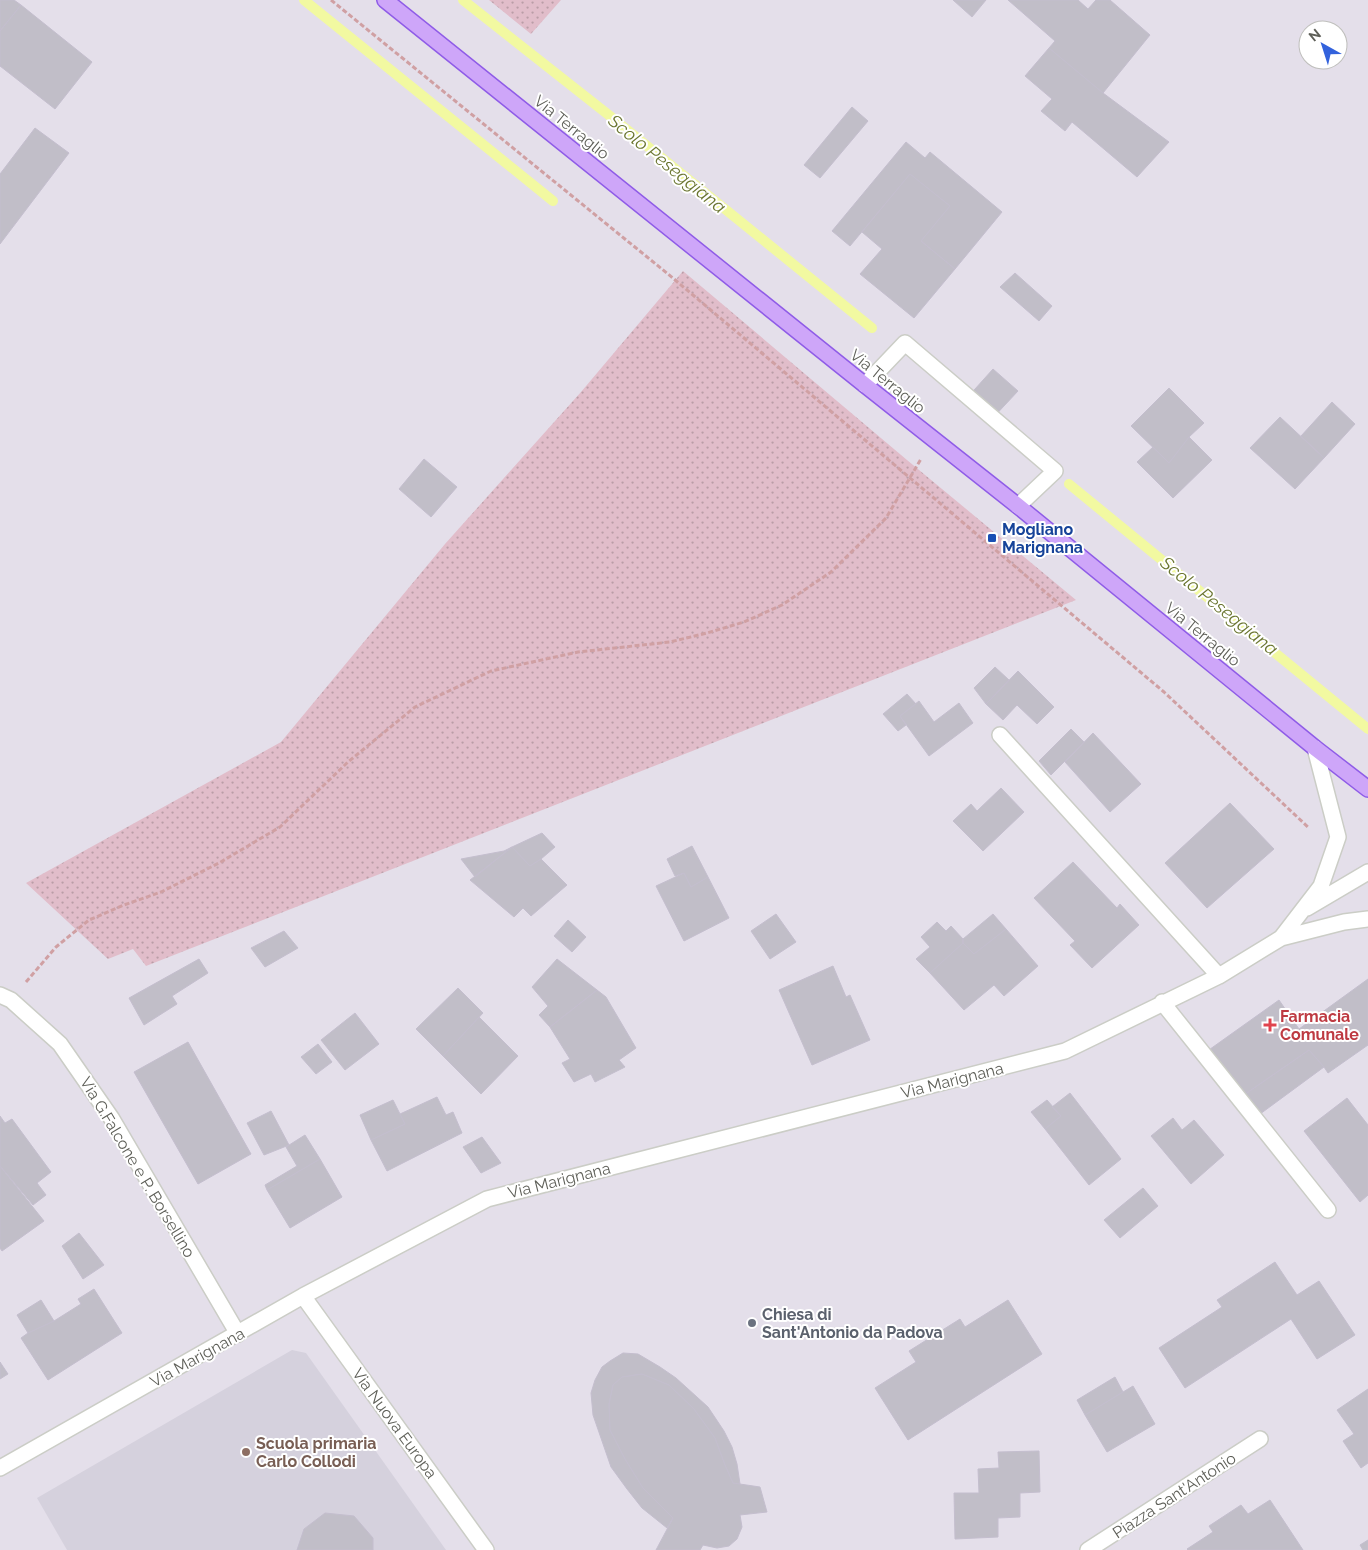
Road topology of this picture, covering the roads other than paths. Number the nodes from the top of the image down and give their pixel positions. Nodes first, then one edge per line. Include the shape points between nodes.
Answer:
1 (385, 0) edge
2 (865, 385) junction
3 (1018, 506) junction
4 (1000, 735) dead end
5 (1315, 748) junction
6 (1368, 789) edge
7 (1368, 872) edge
8 (1300, 912) junction
9 (1368, 919) edge
10 (1281, 938) junction
11 (1219, 976) junction
12 (6, 997) edge
13 (1162, 1002) junction
14 (1328, 1210) dead end
15 (303, 1296) junction
16 (238, 1334) junction
17 (1260, 1439) dead end
18 (0, 1468) edge
19 (486, 1550) edge
20 (1088, 1550) edge

1 - 2 main road, Via Terraglio
2 - 3 main road, Via Terraglio
2 - 3 street via 905,343 1055,471
3 - 5 main road, Via Terraglio
4 - 11 street
5 - 6 main road, Via Terraglio
5 - 8 street, Via Marignana via 1338,837 1320,886
7 - 8 street, Via Marignana
8 - 10 street, Via Marignana
9 - 10 street, Via Marignana
10 - 11 street, Via Marignana
11 - 13 street, Via Marignana
12 - 16 street, Via G.Falcone e P. Borsellino via 60,1044 112,1119
13 - 14 street
13 - 15 street, Via Marignana via 1065,1050 486,1199
15 - 16 street, Via Marignana
15 - 19 street, Via Nuova Europa
16 - 18 street, Via Marignana
17 - 20 street, Piazza Sant'Antonio

